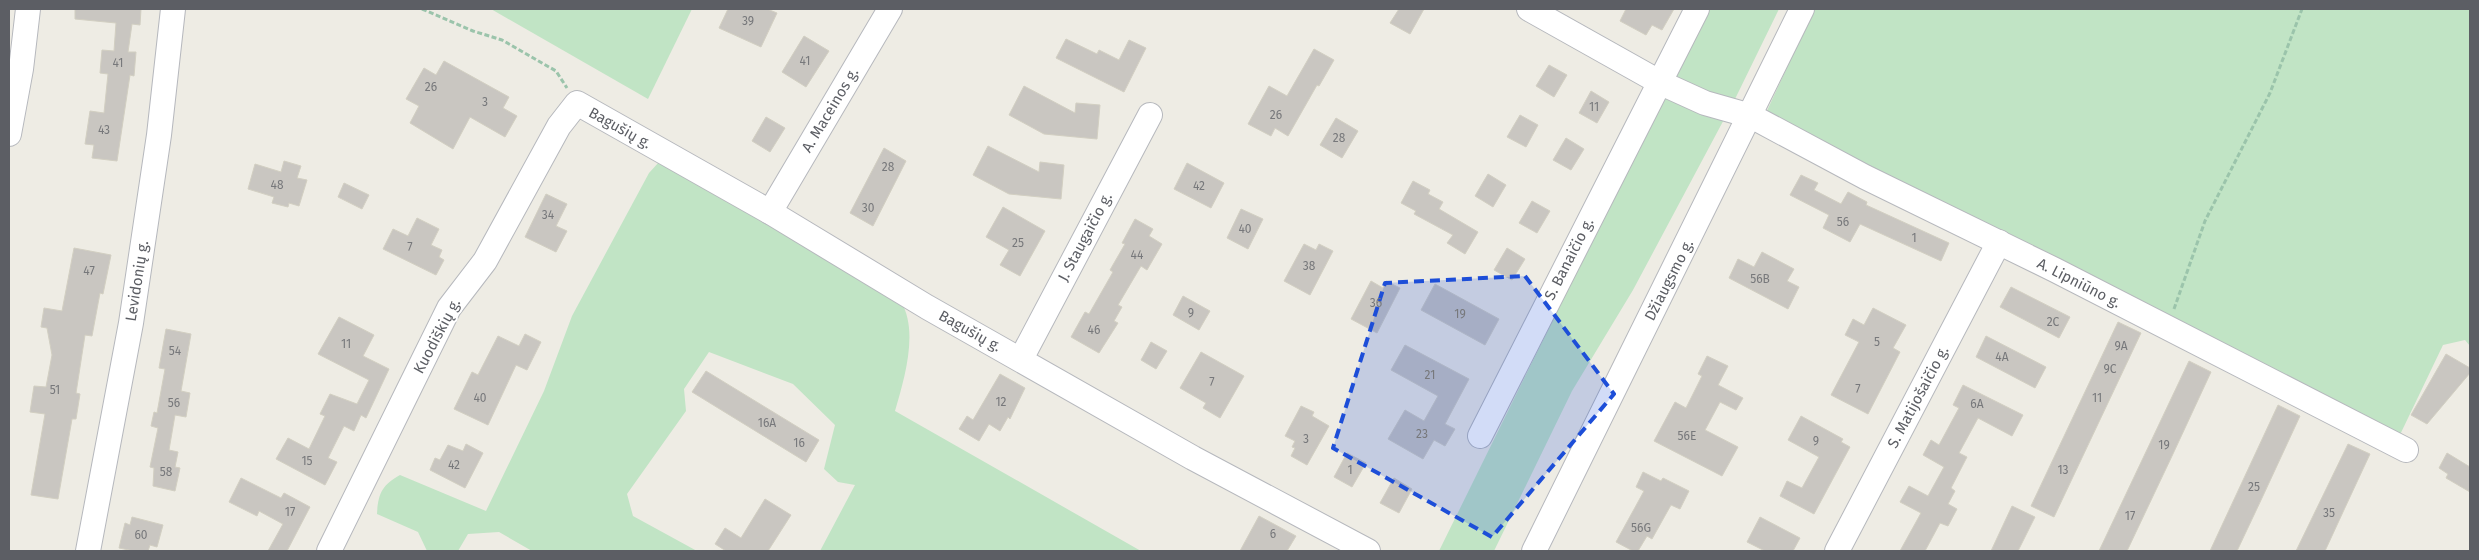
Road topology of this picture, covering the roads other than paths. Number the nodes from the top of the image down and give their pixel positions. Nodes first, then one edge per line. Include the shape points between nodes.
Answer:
1 (28, 9) edge
2 (173, 9) edge
3 (1529, 9) edge
4 (1697, 9) edge
5 (1802, 9) edge
6 (882, 11) edge
7 (15, 65) edge
8 (1661, 82) junction
9 (576, 103) joint
10 (1150, 115) dead end
11 (1751, 116) junction
12 (9, 134) edge
13 (770, 212) junction
14 (1999, 242) junction
15 (1021, 359) junction
16 (1480, 436) dead end
17 (2406, 450) dead end
18 (88, 551) edge
19 (329, 551) edge
20 (1368, 551) edge
21 (1534, 551) edge
22 (1837, 551) edge

1 - 7 street
2 - 18 street, Levidonių g. via 131,322
3 - 8 street
4 - 8 street, S. Banaičio g.
5 - 11 street, Džiaugsmo g.
6 - 13 street, A. Maceinos g.
7 - 12 street
8 - 11 street via 1705,103
8 - 16 street, S. Banaičio g.
9 - 13 street, Bagušių g.
9 - 19 street, Kuodiškių g. via 559,126 485,261 449,308
10 - 15 street, J. Staugaičio g.
11 - 14 street, A. Lipniūno g. via 1865,177
11 - 21 street, Džiaugsmo g.
13 - 15 street, Bagušių g. via 927,307
14 - 17 street, A. Lipniūno g.
14 - 22 street, S. Matijošaičio g.
15 - 20 street, Bagušių g. via 1193,458

